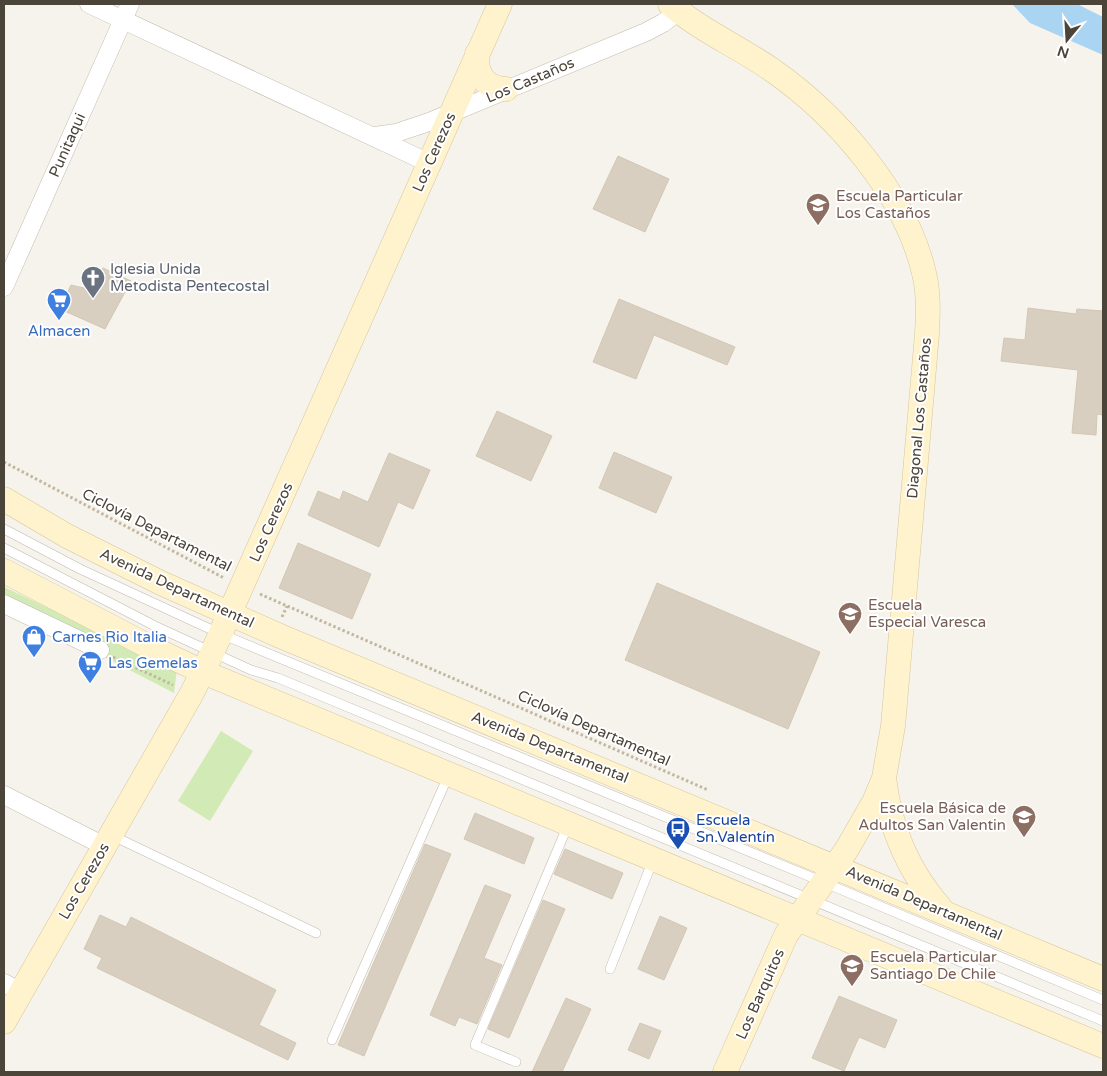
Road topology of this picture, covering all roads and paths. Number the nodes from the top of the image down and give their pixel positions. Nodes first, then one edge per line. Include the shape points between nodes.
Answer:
1 (89, 4) edge
2 (500, 4) edge
3 (674, 8) edge
4 (126, 11) edge
5 (478, 54) junction
6 (506, 90) junction
7 (452, 113) junction
8 (375, 136) junction
9 (429, 163) junction
10 (4, 287) edge
11 (4, 462) edge
12 (4, 500) edge
13 (4, 529) edge
14 (4, 548) edge
15 (4, 571) edge
16 (242, 586) junction
17 (4, 604) edge
18 (216, 643) junction
19 (100, 650) joint
20 (192, 693) junction
21 (461, 711) junction
22 (450, 774) junction
23 (561, 774) junction
24 (884, 778) junction
25 (709, 790) dead end
26 (4, 796) edge
27 (569, 823) junction
28 (108, 840) junction
29 (654, 858) junction
30 (817, 891) junction
31 (943, 911) junction
32 (316, 933) dead end
33 (610, 969) dead end
34 (1103, 979) edge
35 (12, 987) edge
36 (1103, 1000) edge
37 (1103, 1021) edge
38 (4, 1022) edge
39 (332, 1040) dead end
40 (1103, 1046) edge
41 (516, 1062) dead end
42 (725, 1072) edge

1 - 4 street
2 - 5 main road, Los Cerezos
3 - 6 street, Los Castaños via 663,24
3 - 24 main road, Diagonal Los Castaños via 773,71 835,125 874,172 904,218 925,275 927,334 893,726
4 - 8 street
4 - 10 street, Punitaqui
5 - 6 main road via 480,75 486,83
5 - 7 main road, Los Cerezos
6 - 7 street, Los Castaños
7 - 8 street, Los Castaños
7 - 9 main road, Los Cerezos
8 - 9 street
9 - 16 main road, Los Cerezos
11 - 16 path, Ciclovía Departamental via 200,567
12 - 18 main road, Avenida Departamental via 161,583
13 - 18 lane
14 - 18 lane via 155,626
15 - 18 main road, Avenida Departamental via 146,645
16 - 18 main road, Los Cerezos
16 - 25 path, Ciclovía Departamental
17 - 19 street
18 - 20 main road, Los Cerezos
18 - 21 main road, Avenida Departamental
18 - 22 main road, Avenida Departamental
18 - 23 lane
18 - 30 lane
19 - 20 path
20 - 28 main road, Los Cerezos
21 - 23 lane via 481,727 530,750
21 - 30 main road, Avenida Departamental
22 - 27 main road, Avenida Departamental
22 - 39 lane
23 - 30 lane
24 - 30 main road, Diagonal Los Castaños via 859,830
24 - 31 main road via 887,802 902,850 927,892
26 - 28 street
27 - 29 main road, Avenida Departamental
27 - 41 lane via 476,1045
28 - 32 lane
28 - 35 main road, Los Cerezos
29 - 30 main road, Avenida Departamental
29 - 33 lane
30 - 31 main road, Avenida Departamental
30 - 36 lane
30 - 37 lane
30 - 40 main road, Avenida Departamental
30 - 42 main road, Los Barquitos via 786,935
31 - 34 main road, Avenida Departamental
35 - 38 main road, Los Cerezos

